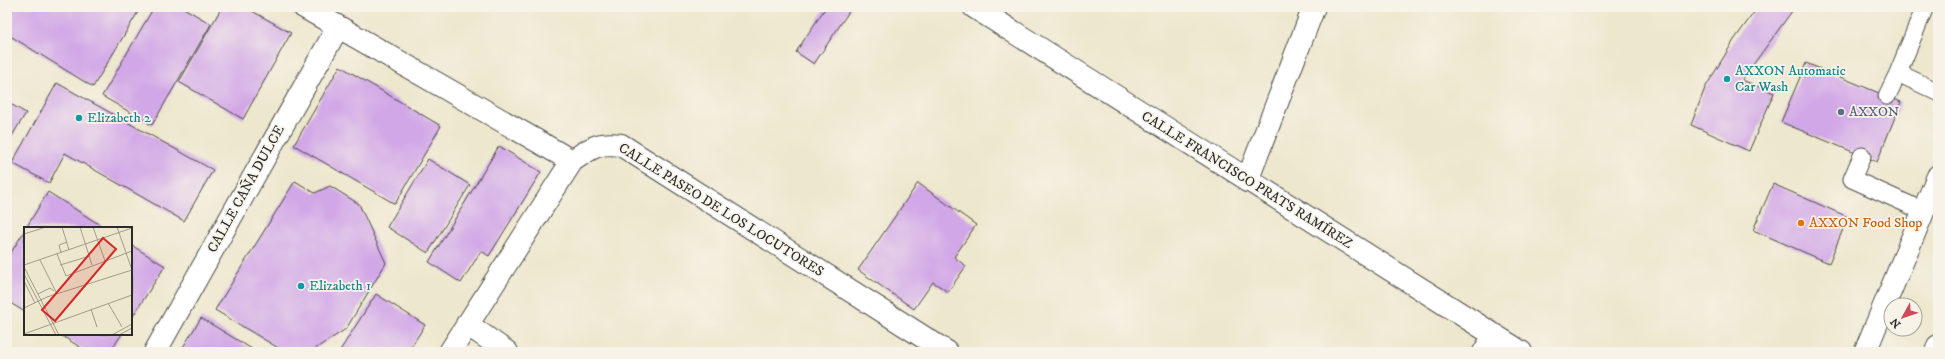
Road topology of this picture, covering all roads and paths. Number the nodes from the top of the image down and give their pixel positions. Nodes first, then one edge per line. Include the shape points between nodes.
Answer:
1 (304, 7) edge
2 (974, 7) edge
3 (1314, 7) edge
4 (1925, 7) edge
5 (338, 26) junction
6 (1898, 73) junction
7 (1938, 92) edge
8 (1887, 96) dead end
9 (1862, 156) dead end
10 (572, 161) junction
11 (1938, 176) edge
12 (1247, 181) junction
13 (1924, 211) junction
14 (467, 324) junction
15 (1490, 344) edge
16 (1938, 346) edge
17 (155, 352) edge
18 (450, 352) edge
19 (507, 352) edge
20 (948, 352) edge
21 (1521, 352) edge
22 (1865, 352) edge
23 (1936, 352) edge

1 - 5 street
2 - 12 street, CALLE FRANCISCO PRATS RAMÍREZ
3 - 12 street
4 - 6 lane
5 - 10 street
5 - 17 street, CALLE CAÑA DULCE
6 - 7 lane
6 - 8 lane
9 - 13 lane via 1852,178
10 - 14 street
10 - 20 street, CALLE PASEO DE LOS LOCUTORES via 595,145 620,145
11 - 13 street
12 - 15 street, CALLE FRANCISCO PRATS RAMÍREZ
13 - 22 street
14 - 18 street
14 - 19 street
15 - 21 street, CALLE FRANCISCO PRATS RAMÍREZ
16 - 23 street

